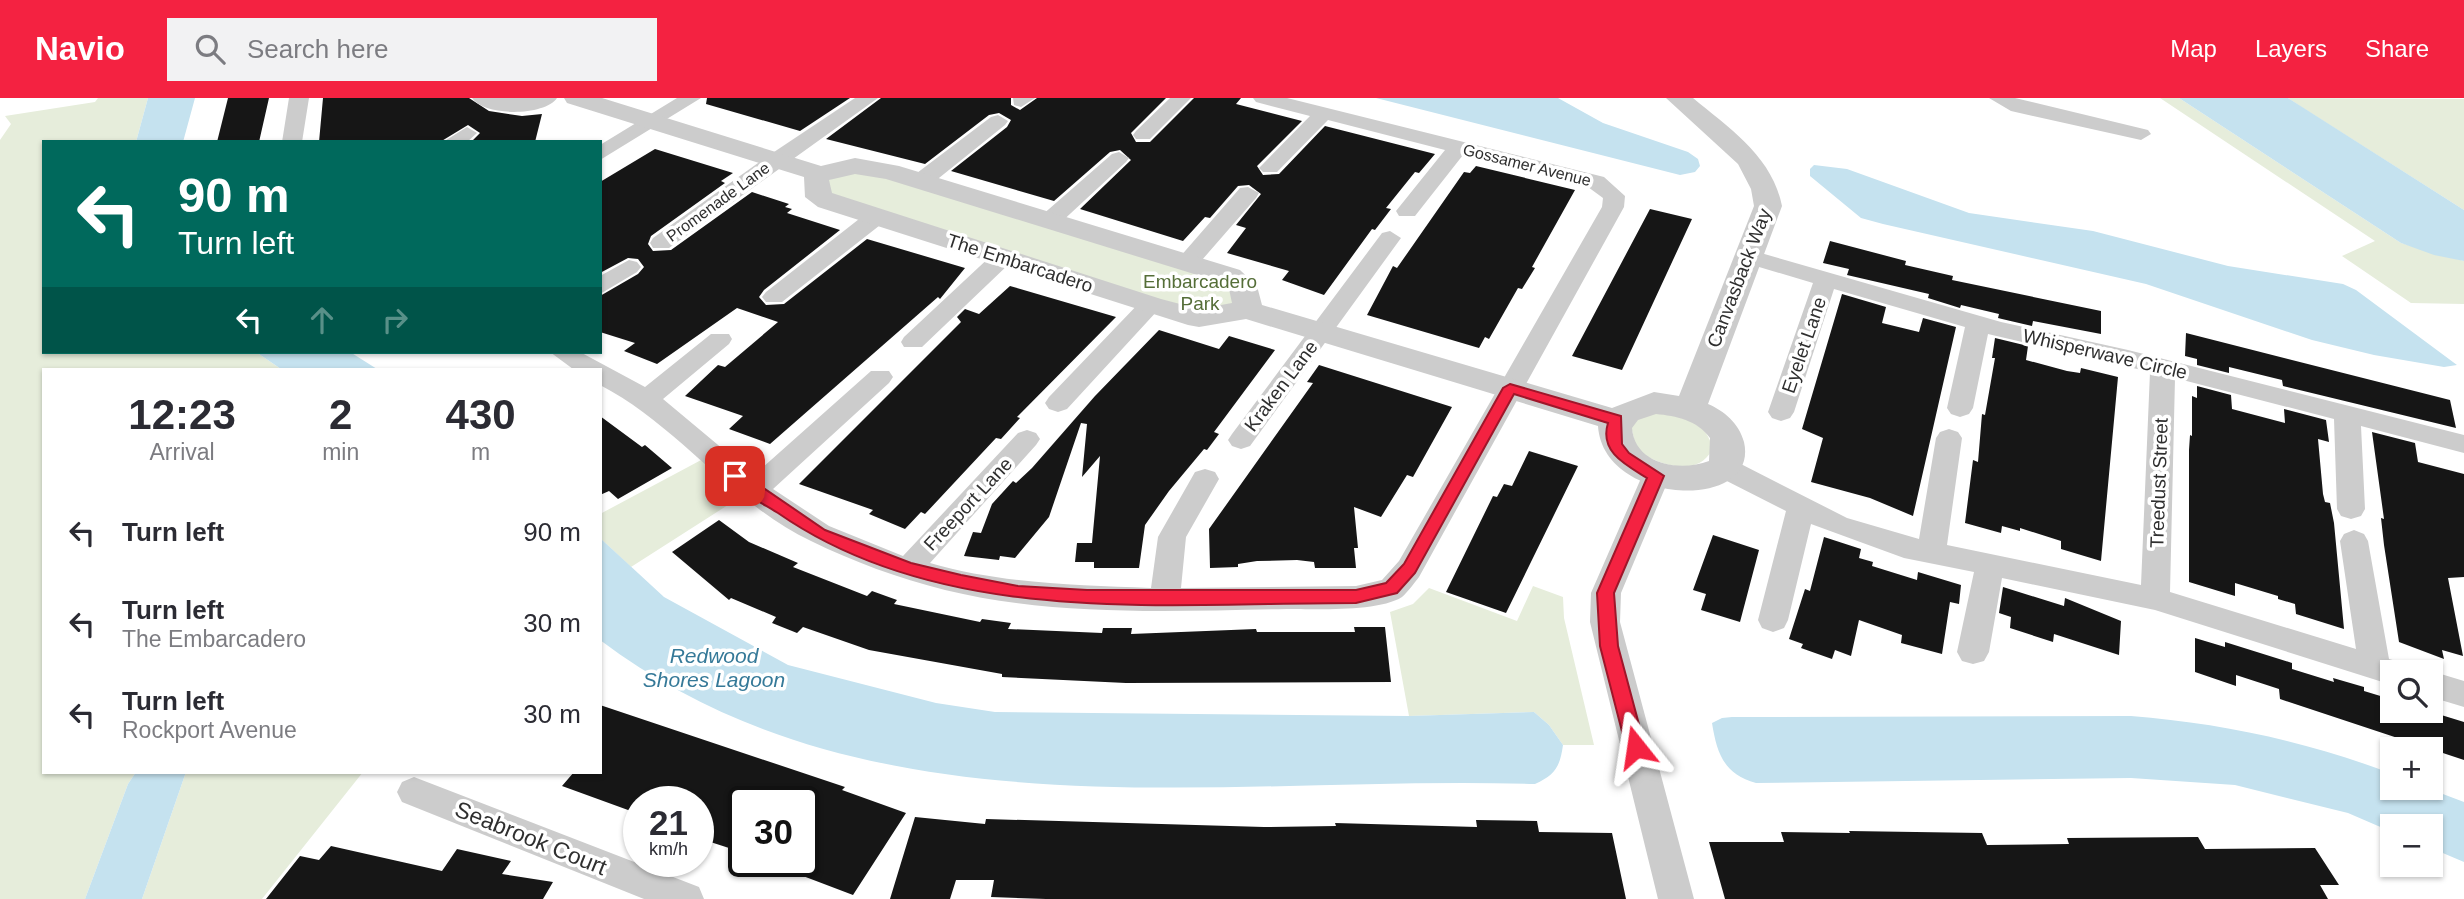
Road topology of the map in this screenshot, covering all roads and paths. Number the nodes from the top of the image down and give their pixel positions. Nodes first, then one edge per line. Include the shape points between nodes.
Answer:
1 (299, 98) edge
2 (484, 98) edge
3 (545, 98) edge
4 (576, 98) edge
5 (691, 98) edge
6 (868, 98) edge
7 (1181, 98) edge
8 (1263, 98) edge
9 (1678, 98) edge
10 (1999, 98) edge
11 (1324, 114) junction
12 (998, 121) dead end
13 (652, 122) junction
14 (2141, 134) dead end
15 (1143, 135) dead end
16 (292, 140) edge
17 (1457, 148) junction
18 (602, 153) edge
19 (1119, 158) dead end
20 (775, 160) junction
21 (1270, 169) dead end
22 (820, 174) junction
23 (921, 181) junction
24 (1248, 193) dead end
25 (1407, 212) dead end
26 (876, 217) junction
27 (1049, 220) junction
28 (1390, 238) dead end
29 (661, 243) dead end
30 (1747, 256) junction
31 (1002, 258) junction
32 (1187, 263) junction
33 (629, 267) dead end
34 (1826, 278) junction
35 (602, 286) edge
36 (774, 297) dead end
37 (1150, 305) junction
38 (1247, 310) junction
39 (1978, 324) junction
40 (1322, 332) junction
41 (720, 340) dead end
42 (912, 342) dead end
43 (565, 354) edge
44 (2163, 367) junction
45 (589, 368) edge
46 (602, 375) edge
47 (880, 377) dead end
48 (1510, 388) junction
49 (646, 400) junction
50 (1058, 402) dead end
51 (1690, 408) junction
52 (1960, 408) dead end
53 (1781, 412) dead end
54 (2347, 414) junction
55 (1616, 420) junction
56 (1950, 438) dead end
57 (1027, 439) dead end
58 (1241, 440) dead end
59 (2464, 444) edge
60 (1725, 468) junction
61 (1656, 476) junction
62 (1205, 480) dead end
63 (752, 491) junction
64 (1801, 508) junction
65 (2351, 509) dead end
66 (2354, 541) dead end
67 (1931, 554) junction
68 (1990, 566) junction
69 (908, 569) junction
70 (1165, 597) junction
71 (2155, 599) junction
72 (1773, 620) dead end
73 (1973, 652) dead end
74 (2382, 660) edge
75 (2380, 668) edge
76 (2443, 688) edge
77 (2464, 694) edge
78 (414, 792) dead end
79 (686, 899) edge
80 (1675, 899) edge

1 - 16 street
2 - 3 street via 513,104
4 - 13 street
5 - 13 street
6 - 20 street, Promenade Lane
7 - 15 street
8 - 11 street, Gossamer Avenue
9 - 30 street, Canvasback Way via 1762,179 1767,213
10 - 14 street via 2018,107
11 - 17 street, Gossamer Avenue
11 - 21 street
12 - 23 street
13 - 18 street
13 - 20 street
17 - 25 street
17 - 48 street, Gossamer Avenue via 1596,182 1614,196 1613,207
19 - 27 street
20 - 22 street
20 - 29 street, Promenade Lane
22 - 23 street via 843,167 870,167
22 - 26 street, The Embarcadero via 816,179 819,197
23 - 27 street
24 - 32 street
26 - 31 street, The Embarcadero
26 - 36 street
27 - 32 street
28 - 40 street, Kraken Lane
30 - 34 street, Whisperwave Circle
30 - 51 street, Canvasback Way
31 - 37 street, The Embarcadero
31 - 42 street
32 - 38 street via 1237,280 1248,298
33 - 35 street
34 - 39 street, Whisperwave Circle
34 - 53 street, Eyelet Lane
37 - 38 street, The Embarcadero via 1199,318
37 - 50 street
38 - 40 street, The Embarcadero
39 - 44 street, Whisperwave Circle
39 - 52 street
40 - 48 street, The Embarcadero
40 - 58 street, Kraken Lane
41 - 49 street
43 - 45 street
44 - 54 street, Whisperwave Circle
44 - 71 street, Treedust Street
46 - 49 street
47 - 63 street
48 - 55 street, The Embarcadero
48 - 70 street via 1409,569 1391,589 1356,597
49 - 63 street
51 - 55 street via 1638,405
51 - 60 street via 1720,427 1728,439 1731,451
54 - 59 street, Whisperwave Circle
54 - 65 street
55 - 61 street via 1612,432 1623,457
56 - 67 street
57 - 69 street, Freeport Lane
60 - 61 street via 1699,480
60 - 64 street
61 - 80 street via 1606,593 1605,622
62 - 70 street via 1172,537
63 - 69 street via 819,534
64 - 67 street via 1847,528
64 - 72 street
66 - 74 street
67 - 68 street
68 - 71 street
68 - 73 street
69 - 70 street via 1018,592
71 - 75 street
76 - 77 street
78 - 79 street, Seabrook Court

